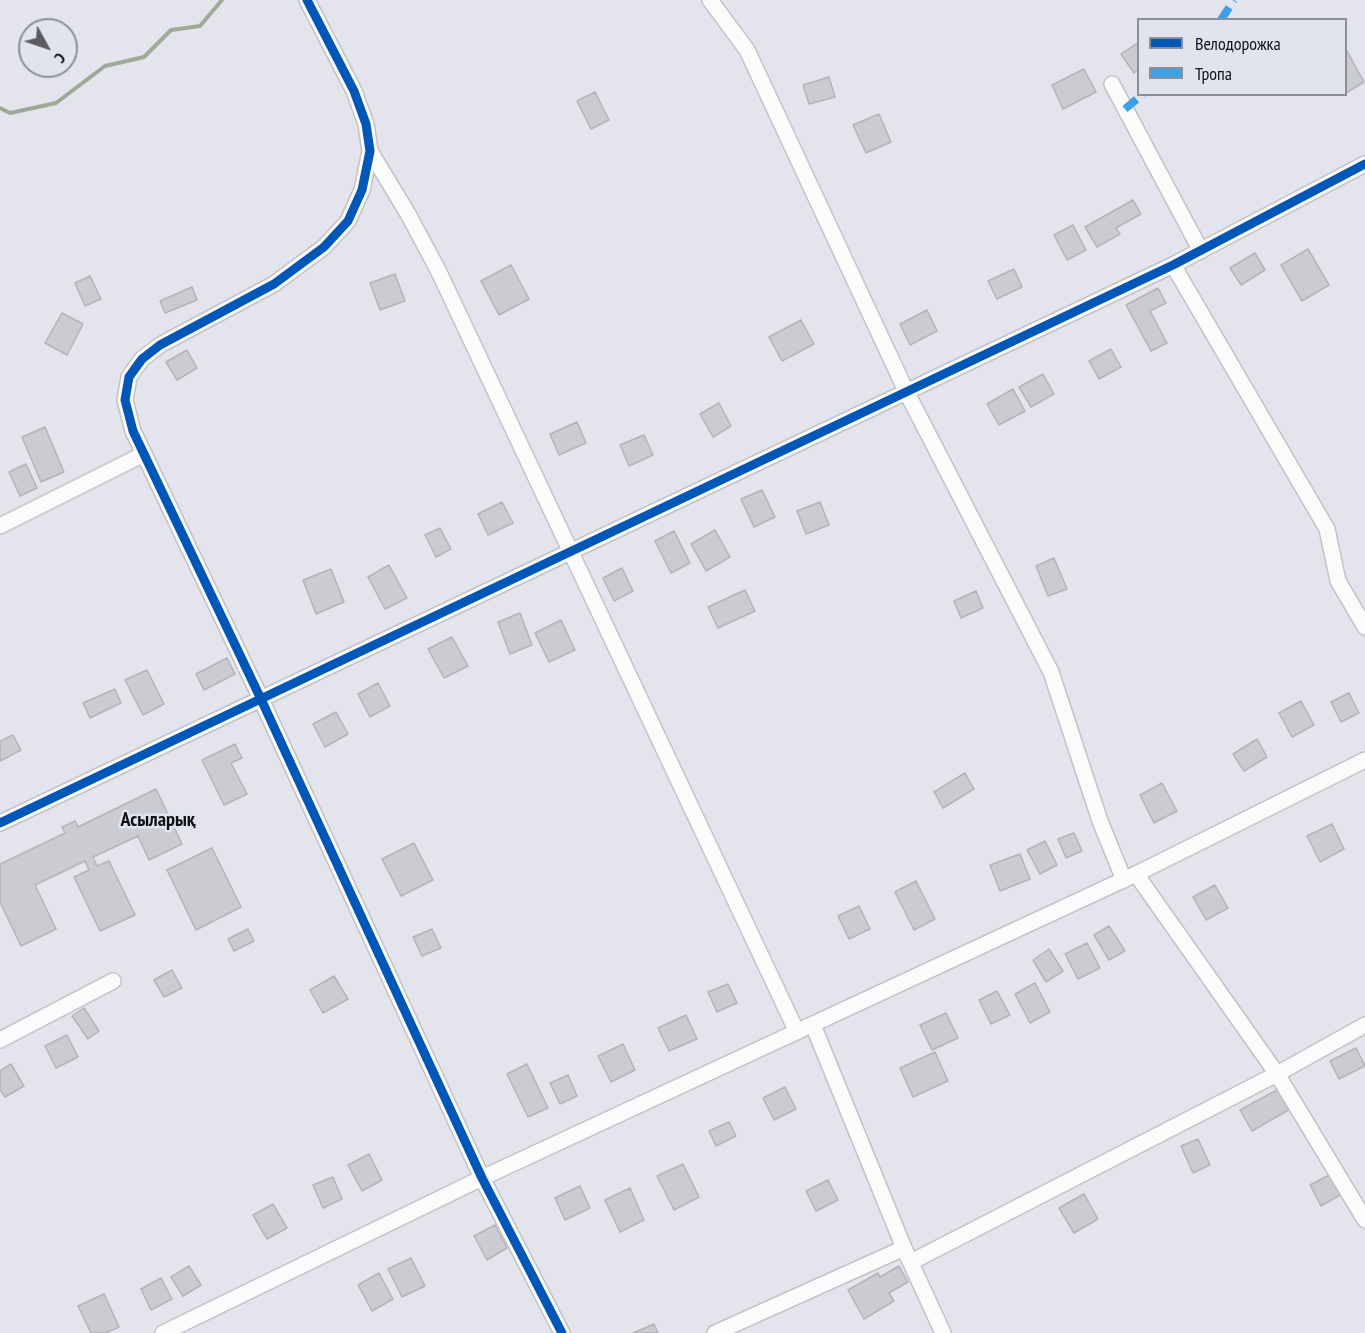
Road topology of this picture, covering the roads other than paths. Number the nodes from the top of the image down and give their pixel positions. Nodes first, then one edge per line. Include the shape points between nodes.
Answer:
1 (710, 0) edge
2 (310, 1) edge
3 (1112, 84) dead end
4 (370, 151) junction
5 (1365, 164) edge
6 (1201, 251) junction
7 (1173, 265) junction
8 (907, 393) junction
9 (144, 454) junction
10 (0, 526) edge
11 (569, 552) junction
12 (1365, 627) edge
13 (260, 697) junction
14 (1365, 760) edge
15 (0, 823) edge
16 (1130, 877) junction
17 (113, 981) dead end
18 (813, 1025) junction
19 (1365, 1025) edge
20 (797, 1032) junction
21 (0, 1040) edge
22 (1277, 1074) junction
23 (482, 1178) junction
24 (1365, 1220) edge
25 (908, 1255) junction
26 (163, 1333) edge
27 (562, 1333) edge
28 (715, 1333) edge
29 (943, 1333) edge

1 - 8 street via 747,50
2 - 4 street via 354,91 366,124
3 - 6 street
4 - 9 street via 362,190 348,221 324,248 274,284 160,345 142,359 129,377 124,400
4 - 11 street via 438,270
5 - 6 street
6 - 7 street
7 - 8 street
7 - 12 street via 1327,529 1338,581
8 - 11 street
8 - 16 street via 1052,672 1100,821
9 - 10 street
9 - 13 street
11 - 13 street
11 - 20 street
13 - 15 street
13 - 23 street
14 - 16 street
16 - 18 street
16 - 22 street
17 - 21 street
18 - 20 street
18 - 25 street
19 - 22 street
20 - 23 street
22 - 24 street
22 - 25 street
23 - 26 street
23 - 27 street
25 - 28 street
25 - 29 street

